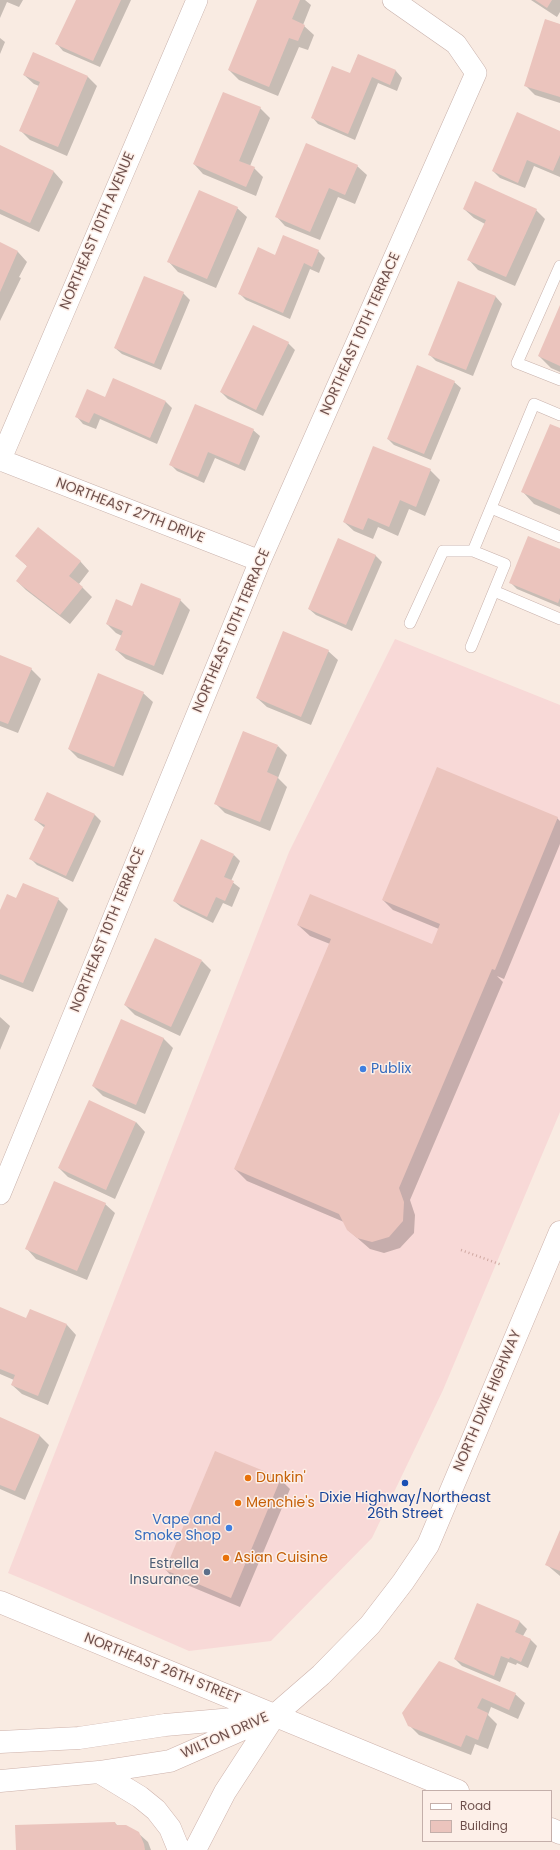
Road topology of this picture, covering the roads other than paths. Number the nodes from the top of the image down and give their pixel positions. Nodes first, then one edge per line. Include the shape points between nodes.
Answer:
1 (197, 0) edge
2 (393, 0) edge
3 (560, 266) edge
4 (560, 380) edge
5 (560, 415) edge
6 (0, 461) edge
7 (491, 508) junction
8 (560, 537) edge
9 (473, 551) junction
10 (260, 561) junction
11 (494, 591) junction
12 (560, 619) edge
13 (410, 623) dead end
14 (471, 647) dead end
15 (0, 1194) edge
16 (560, 1232) edge
17 (0, 1602) edge
18 (275, 1715) junction
19 (0, 1742) edge
20 (99, 1772) junction
21 (0, 1781) edge
22 (456, 1790) edge
23 (179, 1850) edge
24 (195, 1850) edge

1 - 6 street, NORTHEAST 10TH AVENUE
2 - 10 street, NORTHEAST 10TH TERRACE via 456,44 476,73
3 - 4 lane via 517,362
5 - 7 lane via 534,404
6 - 10 street, NORTHEAST 27TH DRIVE
7 - 8 lane
7 - 9 lane
9 - 11 lane via 505,564
9 - 13 lane via 443,551
10 - 15 street, NORTHEAST 10TH TERRACE
11 - 12 lane
11 - 14 lane
16 - 18 main road, NORTH DIXIE HIGHWAY via 428,1545 370,1625 321,1675
17 - 18 main road, NORTHEAST 26TH STREET
18 - 19 main road, WILTON DRIVE via 165,1725 79,1738
18 - 20 main road, WILTON DRIVE via 170,1760
18 - 22 main road, NORTHEAST 26TH STREET
18 - 24 main road, NORTH DIXIE HIGHWAY via 225,1792
20 - 21 main road, WILTON DRIVE
20 - 23 main road via 156,1810 170,1828

